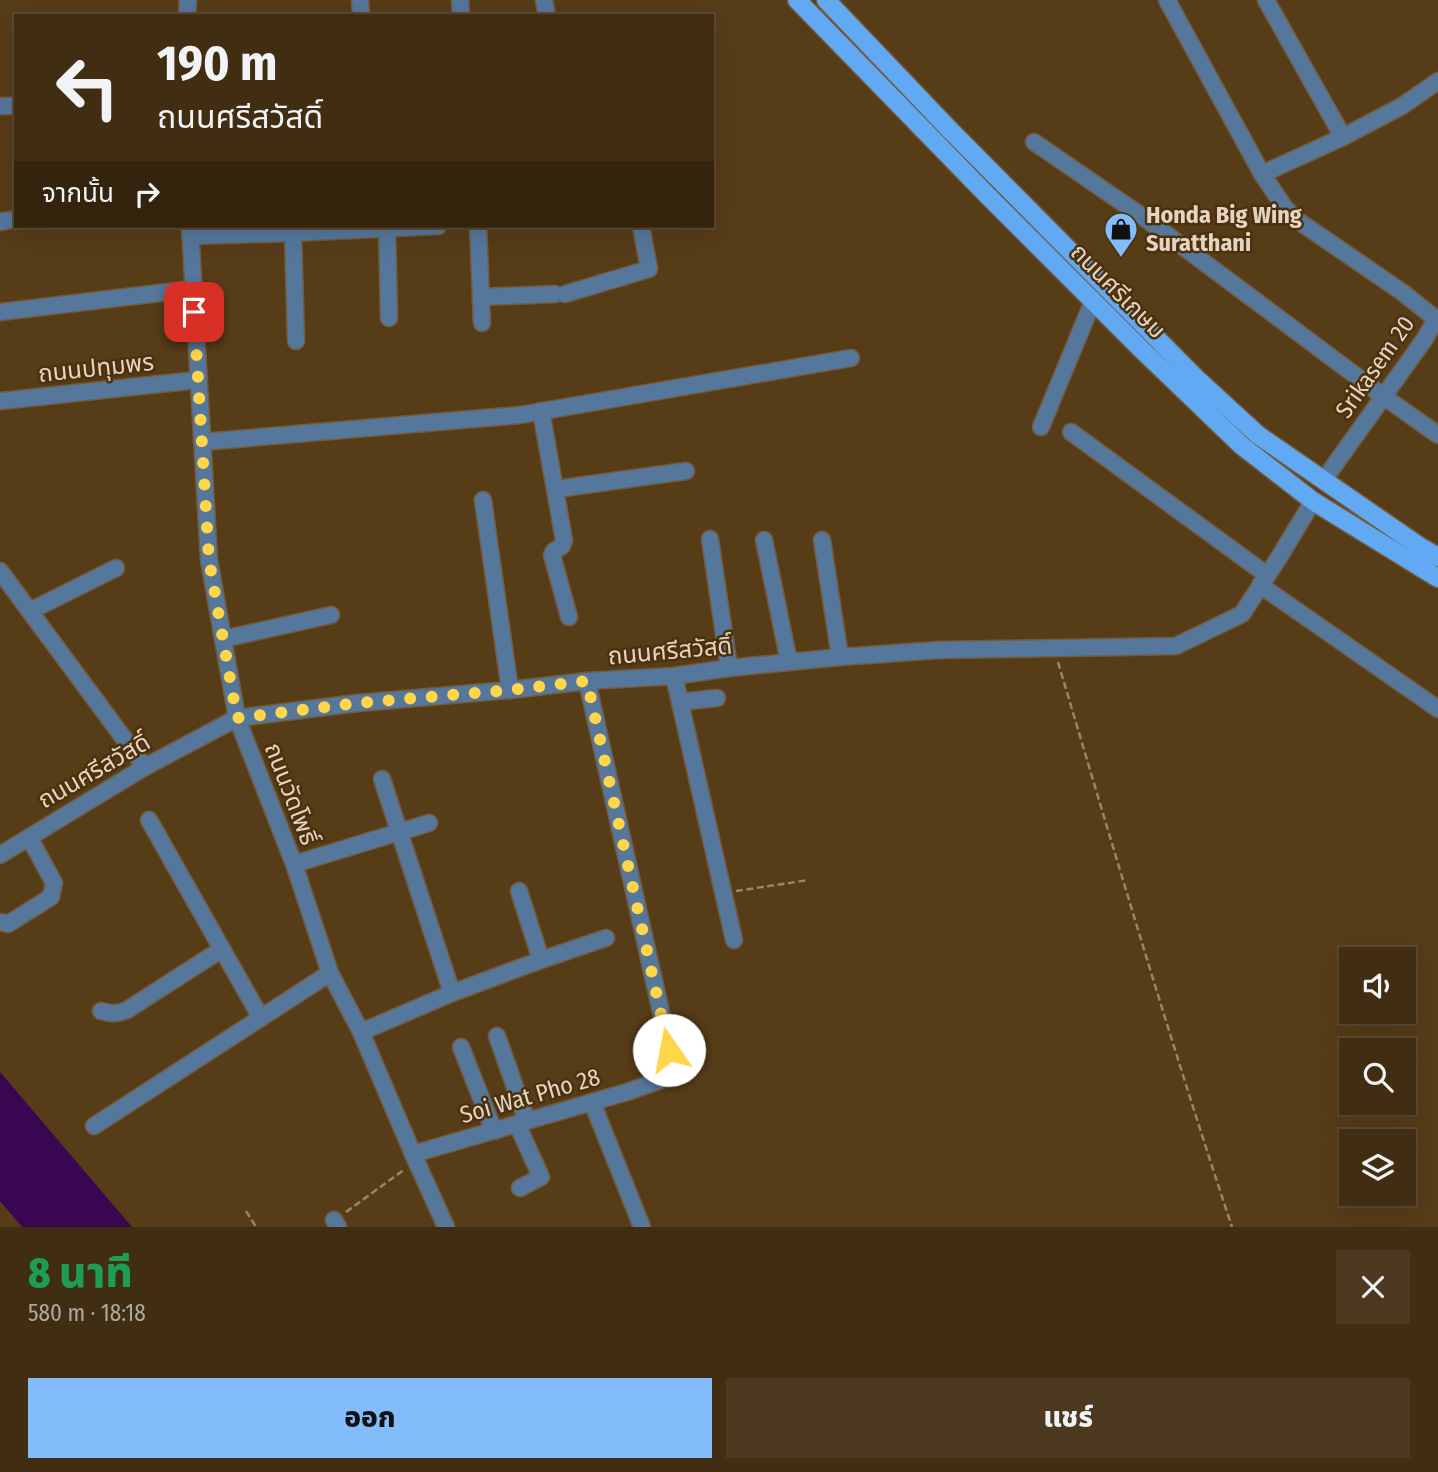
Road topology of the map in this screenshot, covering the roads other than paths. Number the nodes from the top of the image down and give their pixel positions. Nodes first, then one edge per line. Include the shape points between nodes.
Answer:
1 (797, 0) edge
2 (826, 0) edge
3 (1167, 0) edge
4 (1266, 0) edge
5 (1438, 80) edge
6 (1343, 137) junction
7 (1034, 142) dead end
8 (1262, 174) junction
9 (1001, 181) junction
10 (987, 195) junction
11 (361, 228) edge
12 (387, 228) edge
13 (478, 228) edge
14 (641, 228) edge
15 (190, 231) edge
16 (284, 231) edge
17 (193, 289) junction
18 (481, 297) junction
19 (1093, 301) junction
20 (0, 312) edge
21 (389, 318) dead end
22 (1437, 320) edge
23 (482, 323) dead end
24 (296, 341) dead end
25 (851, 358) dead end
26 (197, 380) junction
27 (1382, 396) junction
28 (0, 401) edge
29 (541, 411) junction
30 (1041, 427) dead end
31 (1071, 432) dead end
32 (1438, 435) edge
33 (202, 442) junction
34 (686, 471) dead end
35 (1323, 481) junction
36 (556, 489) junction
37 (483, 500) dead end
38 (1313, 501) junction
39 (710, 539) dead end
40 (764, 540) dead end
41 (822, 540) dead end
42 (1438, 557) edge
43 (116, 568) dead end
44 (0, 571) edge
45 (1438, 578) edge
46 (1263, 580) junction
47 (30, 611) junction
48 (331, 615) dead end
49 (569, 617) dead end
50 (223, 639) junction
51 (840, 657) junction
52 (789, 662) junction
53 (729, 668) junction
54 (674, 676) junction
55 (587, 681) junction
56 (510, 690) junction
57 (717, 698) dead end
58 (680, 702) junction
59 (1438, 709) edge
60 (237, 718) junction
61 (145, 767) junction
62 (382, 779) dead end
63 (149, 820) dead end
64 (429, 823) dead end
65 (399, 830) junction
66 (29, 836) junction
67 (0, 855) edge
68 (294, 864) junction
69 (519, 891) dead end
70 (0, 922) edge
71 (606, 938) dead end
72 (734, 940) dead end
73 (222, 949) junction
74 (541, 960) junction
75 (330, 973) junction
76 (452, 993) junction
77 (101, 1011) dead end
78 (261, 1018) junction
79 (361, 1032) junction
80 (497, 1036) dead end
81 (461, 1047) dead end
82 (592, 1102) junction
83 (522, 1122) junction
84 (94, 1126) dead end
85 (494, 1131) junction
86 (414, 1157) junction
87 (520, 1188) dead end
88 (446, 1227) edge
89 (642, 1227) edge

1 - 10 main road, ถนนศรีเกษม
2 - 9 main road, ถนนศรีเกษม
3 - 8 street, Srikasem 20
4 - 6 street
5 - 6 street via 1402,106
6 - 8 street
7 - 27 street via 1146,219
8 - 22 street, Srikasem 20 via 1297,220
9 - 10 main road
9 - 35 main road, ถนนศรีเกษม via 1198,380 1258,435
10 - 19 main road, ถนนศรีเกษม
11 - 16 street
12 - 21 street
13 - 18 street
14 - 18 street via 649,269 560,294
15 - 16 street
15 - 17 street, ถนนวัดโพธิ์
16 - 24 street
17 - 20 street
17 - 26 street, ถนนวัดโพธิ์
18 - 23 street
19 - 30 street
19 - 38 main road, ถนนศรีเกษม via 1242,446
22 - 27 street, Srikasem 20
25 - 29 street
26 - 28 street, ถนนปทุมพร
26 - 33 street, ถนนวัดโพธิ์
27 - 32 street
27 - 35 street, Srikasem 20
29 - 33 street
29 - 36 street
31 - 46 street
33 - 50 street, ถนนวัดโพธิ์ via 209,560
34 - 36 street
35 - 42 main road, ถนนศรีเกษม
36 - 49 street via 565,540 552,555
37 - 56 street
38 - 45 main road, ถนนศรีเกษม
38 - 46 street, ถนนศรีสวัสดิ์
39 - 53 street
40 - 52 street
41 - 51 street
43 - 47 street
44 - 47 street
46 - 51 street, ถนนศรีสวัสดิ์ via 1242,614 1176,646 939,650
46 - 59 street
47 - 61 street
48 - 50 street
50 - 60 street, ถนนวัดโพธิ์
51 - 52 street, ถนนศรีสวัสดิ์
52 - 53 street, ถนนศรีสวัสดิ์
53 - 54 street, ถนนศรีสวัสดิ์
54 - 55 street, ถนนศรีสวัสดิ์
54 - 58 street
55 - 56 street, ถนนศรีสวัสดิ์
55 - 82 street, Soi Wat Pho 28 via 675,1075
56 - 60 street, ถนนศรีสวัสดิ์
57 - 58 street
58 - 72 street
60 - 61 street, ถนนศรีสวัสดิ์
60 - 68 street, ถนนวัดโพธิ์
61 - 66 street, ถนนศรีสวัสดิ์
62 - 65 street
63 - 73 street
64 - 65 street
65 - 68 street
65 - 76 street
66 - 67 street, ถนนศรีสวัสดิ์
66 - 70 street via 54,891 8,924
68 - 75 street, ถนนวัดโพธิ์
69 - 74 street
71 - 74 street
73 - 77 street via 127,1010
73 - 78 street
74 - 76 street
75 - 78 street
75 - 79 street, ถนนวัดโพธิ์
76 - 79 street
78 - 84 street
79 - 86 street, ถนนวัดโพธิ์
80 - 83 street
81 - 85 street
82 - 83 street, Soi Wat Pho 28
82 - 89 street
83 - 85 street, Soi Wat Pho 28
83 - 87 street via 541,1177
85 - 86 street, Soi Wat Pho 28
86 - 88 street, ถนนวัดโพธิ์

